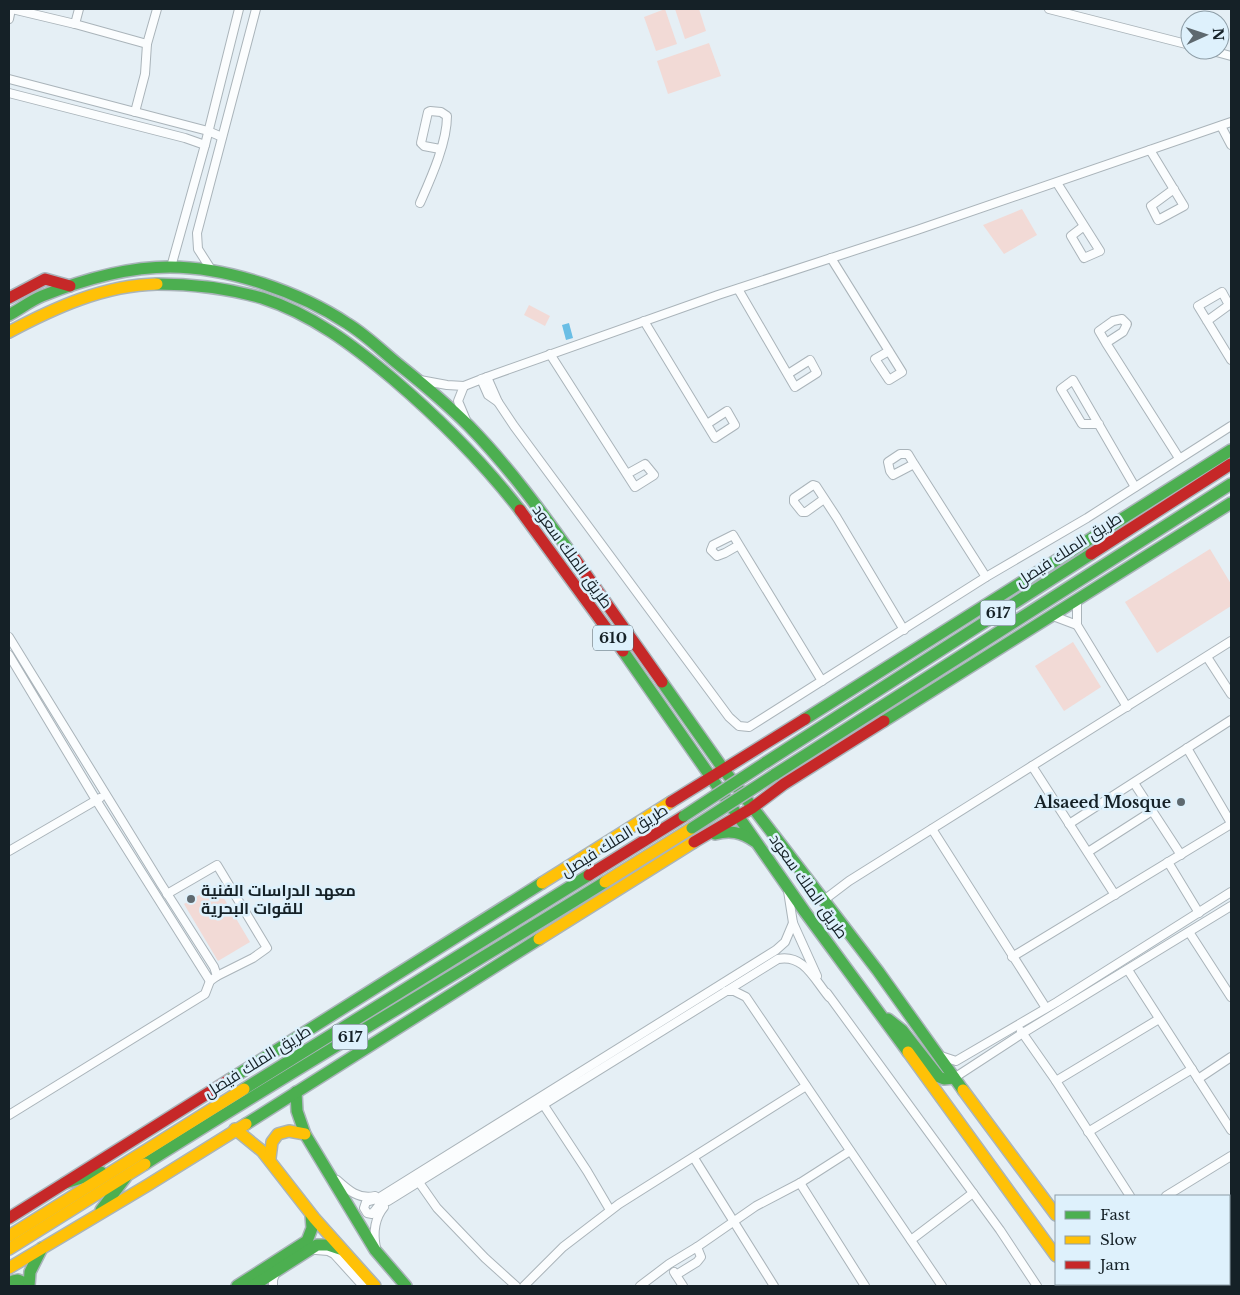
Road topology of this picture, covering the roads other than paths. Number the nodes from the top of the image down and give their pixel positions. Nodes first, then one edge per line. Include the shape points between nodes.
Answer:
1 (12, 9) edge
2 (79, 9) edge
3 (157, 9) edge
4 (239, 9) edge
5 (256, 9) edge
6 (1049, 9) edge
7 (9, 19) edge
8 (75, 24) junction
9 (1180, 42) edge
10 (147, 44) junction
11 (9, 79) edge
12 (9, 93) edge
13 (135, 112) junction
14 (1231, 122) edge
15 (1221, 126) junction
16 (208, 131) junction
17 (222, 137) junction
18 (206, 145) junction
19 (1231, 145) edge
20 (440, 149) junction
21 (1150, 150) junction
22 (1057, 183) junction
23 (1174, 189) dead end
24 (420, 203) dead end
25 (1084, 226) dead end
26 (831, 258) junction
27 (171, 267) junction
28 (212, 271) junction
29 (70, 286) junction
30 (738, 289) junction
31 (9, 298) edge
32 (9, 315) edge
33 (644, 321) junction
34 (1207, 321) dead end
35 (9, 332) edge
36 (1106, 343) dead end
37 (889, 351) dead end
38 (550, 354) junction
39 (1231, 360) edge
40 (788, 374) dead end
41 (484, 378) junction
42 (417, 379) junction
43 (464, 386) junction
44 (707, 424) dead end
45 (1099, 424) junction
46 (469, 426) junction
47 (1231, 426) edge
48 (1231, 450) edge
49 (1179, 458) junction
50 (1231, 463) edge
51 (914, 464) dead end
52 (627, 474) dead end
53 (1231, 484) edge
54 (1135, 487) junction
55 (824, 499) dead end
56 (1231, 503) edge
57 (1143, 507) junction
58 (739, 545) dead end
59 (986, 577) junction
60 (1077, 601) junction
61 (1054, 616) junction
62 (1077, 625) junction
63 (904, 630) junction
64 (9, 637) edge
65 (1231, 641) edge
66 (1207, 657) junction
67 (10, 659) edge
68 (822, 681) junction
69 (1231, 694) edge
70 (1127, 707) junction
71 (1231, 720) edge
72 (695, 729) junction
73 (682, 735) junction
74 (765, 745) junction
75 (1187, 748) junction
76 (1032, 766) junction
77 (724, 770) junction
78 (712, 777) junction
79 (1134, 783) junction
80 (784, 784) junction
81 (773, 793) junction
82 (106, 795) junction
83 (96, 800) junction
84 (671, 802) junction
85 (752, 808) junction
86 (1152, 811) junction
87 (740, 816) junction
88 (1069, 824) junction
89 (1231, 824) edge
90 (932, 829) junction
91 (775, 838) junction
92 (694, 842) junction
93 (761, 846) junction
94 (9, 851) edge
95 (1088, 852) junction
96 (1181, 855) junction
97 (1168, 862) junction
98 (788, 887) junction
99 (1231, 892) edge
100 (167, 894) junction
101 (1115, 895) junction
102 (824, 900) junction
103 (1231, 906) edge
104 (1199, 913) junction
105 (793, 923) junction
106 (1189, 932) junction
107 (1012, 957) junction
108 (1128, 970) junction
109 (217, 976) junction
110 (748, 977) junction
111 (210, 981) junction
112 (1229, 988) edge
113 (862, 989) junction
114 (726, 991) junction
115 (746, 997) junction
116 (830, 997) junction
117 (1231, 997) edge
118 (1046, 1008) junction
119 (1159, 1019) junction
120 (1016, 1026) junction
121 (1023, 1033) junction
122 (935, 1052) junction
123 (1231, 1057) edge
124 (1192, 1069) junction
125 (954, 1078) junction
126 (1198, 1080) junction
127 (1056, 1081) junction
128 (806, 1086) junction
129 (296, 1092) junction
130 (541, 1101) junction
131 (9, 1115) edge
132 (236, 1129) junction
133 (1231, 1130) edge
134 (1088, 1132) junction
135 (305, 1134) junction
136 (850, 1151) junction
137 (1231, 1156) edge
138 (270, 1158) junction
139 (694, 1158) junction
140 (116, 1168) junction
141 (328, 1172) junction
142 (129, 1173) junction
143 (416, 1178) junction
144 (800, 1183) junction
145 (65, 1184) junction
146 (973, 1193) junction
147 (1129, 1195) edge
148 (1168, 1195) edge
149 (385, 1198) junction
150 (610, 1210) junction
151 (311, 1214) junction
152 (1055, 1214) edge
153 (97, 1215) junction
154 (9, 1218) edge
155 (734, 1221) junction
156 (9, 1236) edge
157 (910, 1240) junction
158 (43, 1247) junction
159 (697, 1247) junction
160 (9, 1249) edge
161 (341, 1249) junction
162 (376, 1252) junction
163 (305, 1253) junction
164 (1055, 1255) edge
165 (669, 1264) junction
166 (9, 1268) edge
167 (276, 1271) junction
168 (676, 1275) junction
169 (10, 1286) edge
170 (25, 1286) edge
171 (29, 1286) edge
172 (237, 1286) edge
173 (253, 1286) edge
174 (273, 1286) edge
175 (362, 1286) edge
176 (375, 1286) edge
177 (406, 1286) edge
178 (516, 1286) edge
179 (524, 1286) edge
180 (640, 1286) edge
181 (683, 1286) edge
182 (774, 1286) edge
183 (865, 1286) edge
184 (942, 1286) edge
185 (1037, 1286) edge

1 - 7 street
1 - 8 street
2 - 8 street
3 - 10 street
4 - 16 street
5 - 17 street
6 - 9 street
8 - 10 street
10 - 13 street
11 - 13 street
12 - 18 street
13 - 16 street
14 - 15 street
15 - 19 street
15 - 21 street
16 - 17 street
16 - 18 street
17 - 28 street via 196,242
18 - 27 street
20 - 20 street via 447,116 430,110 421,143
20 - 24 street
21 - 22 street
21 - 23 street
22 - 25 street
22 - 26 street
26 - 30 street
26 - 37 street
27 - 28 main road, طريق الملك سعود / 610
27 - 29 main road, طريق الملك سعود / 610 via 132,270
28 - 42 main road, طريق الملك سعود / 610 via 260,282 312,302 349,324
29 - 31 main road via 45,279
29 - 32 main road, طريق الملك سعود / 610 via 40,297
30 - 33 street
30 - 40 street
33 - 38 street
33 - 44 street
34 - 39 street
35 - 73 main road, طريق الملك سعود / 610 via 62,305 99,292 175,283 207,286 270,301 332,332 367,357 472,452 524,516
36 - 49 street
38 - 41 street
38 - 52 street
41 - 43 street
41 - 68 street via 498,402 669,636 739,726 750,727
42 - 43 street via 447,386
42 - 46 main road, طريق الملك سعود / 610
43 - 46 street via 458,401
45 - 45 street via 1073,380 1061,389 1082,424
45 - 54 street
46 - 72 main road, طريق الملك سعود / 610 via 541,510
47 - 49 street
48 - 57 main road
49 - 54 street
50 - 57 main road via 1175,488
50 - 140 main road, طريق الملك فيصل / 617, bridge via 684,816
51 - 59 street
53 - 142 main road, طريق الملك فيصل / 617, bridge via 692,828
54 - 59 street
55 - 63 street
56 - 60 main road
57 - 74 main road
58 - 68 street
59 - 63 street
60 - 61 main road
60 - 62 street
61 - 62 street
61 - 80 main road
62 - 70 street
63 - 68 street
64 - 82 street
65 - 66 street
66 - 69 street
66 - 70 street
67 - 83 street
70 - 76 street
71 - 75 street
72 - 74 main road via 723,756 736,756
72 - 77 main road, طريق الملك سعود / 610
73 - 78 main road, طريق الملك سعود / 610
73 - 84 main road via 696,766 698,780
74 - 77 main road
74 - 80 main road via 747,762 746,772 758,788 767,791
75 - 79 street
75 - 89 street
76 - 88 street
76 - 90 street
77 - 78 main road
77 - 85 main road, طريق الملك سعود / 610
78 - 84 main road
78 - 87 main road, طريق الملك سعود / 610
79 - 86 street
79 - 88 street
80 - 81 main road
81 - 85 main road
81 - 91 main road via 766,817
82 - 83 street
82 - 100 street
83 - 94 street
83 - 111 street
84 - 92 main road via 694,798 708,811 712,820 710,826
84 - 145 main road
85 - 87 main road
85 - 91 main road, طريق الملك سعود / 610
86 - 95 street
86 - 96 street
87 - 92 main road
87 - 93 main road, طريق الملك سعود / 610
88 - 95 street
89 - 96 street
90 - 102 street
90 - 107 street
91 - 102 main road, طريق الملك سعود / 610
92 - 93 main road via 728,830 744,833
92 - 129 main road
93 - 98 main road, طريق الملك سعود / 610
95 - 101 street
96 - 97 street
97 - 101 street
97 - 104 street
98 - 105 street
98 - 113 main road, طريق الملك سعود / 610
99 - 104 street
100 - 109 street
100 - 109 street via 216,865 267,948
101 - 107 street
102 - 122 main road, طريق الملك سعود / 610
103 - 106 street
104 - 118 street
105 - 116 street
105 - 130 street via 785,942 776,950
106 - 108 street
106 - 112 street
107 - 118 street
108 - 119 street
108 - 121 street
109 - 111 street
110 - 114 street
110 - 115 street
110 - 116 street via 778,959 793,959 805,967
111 - 131 street via 205,994
112 - 117 street
113 - 125 main road via 902,1030 939,1077
113 - 164 main road, طريق الملك سعود / 610
114 - 115 street
114 - 130 street
115 - 128 street
116 - 146 street
118 - 120 street
119 - 124 street
119 - 127 street
120 - 121 street
120 - 122 street via 956,1061
121 - 125 street
121 - 127 street
122 - 125 main road, طريق الملك سعود / 610
123 - 126 street
124 - 126 street
124 - 134 street
125 - 152 main road, طريق الملك سعود / 610
126 - 133 street
127 - 134 street
128 - 136 street
128 - 139 street
129 - 132 main road
129 - 135 main road via 297,1111
130 - 143 street
130 - 150 street
132 - 138 main road
132 - 153 main road
134 - 147 street
135 - 138 main road via 286,1130 276,1134
135 - 141 main road
136 - 144 street
136 - 157 street
137 - 148 street
138 - 151 main road
139 - 150 street
139 - 155 street
140 - 145 main road
140 - 156 main road, طريق الملك فيصل / 617
141 - 149 street via 352,1193
141 - 162 main road
142 - 153 main road
142 - 160 main road, طريق الملك فيصل / 617
143 - 149 street
143 - 178 street via 437,1208
144 - 155 street
144 - 183 street
145 - 154 main road
146 - 157 street
146 - 185 street
149 - 162 street via 375,1226
150 - 179 street via 563,1247
151 - 161 main road
151 - 172 main road via 312,1228 307,1241
153 - 158 main road
155 - 159 street
155 - 182 street
157 - 184 street
158 - 166 main road
158 - 171 main road via 30,1272
159 - 165 street
159 - 168 street via 701,1256 698,1262
161 - 163 main road via 317,1245
161 - 176 main road
162 - 177 main road
163 - 167 main road
163 - 175 street via 316,1250 334,1254
165 - 168 street
165 - 180 street
167 - 173 main road
167 - 174 street
168 - 181 street
169 - 170 main road via 18,1280

